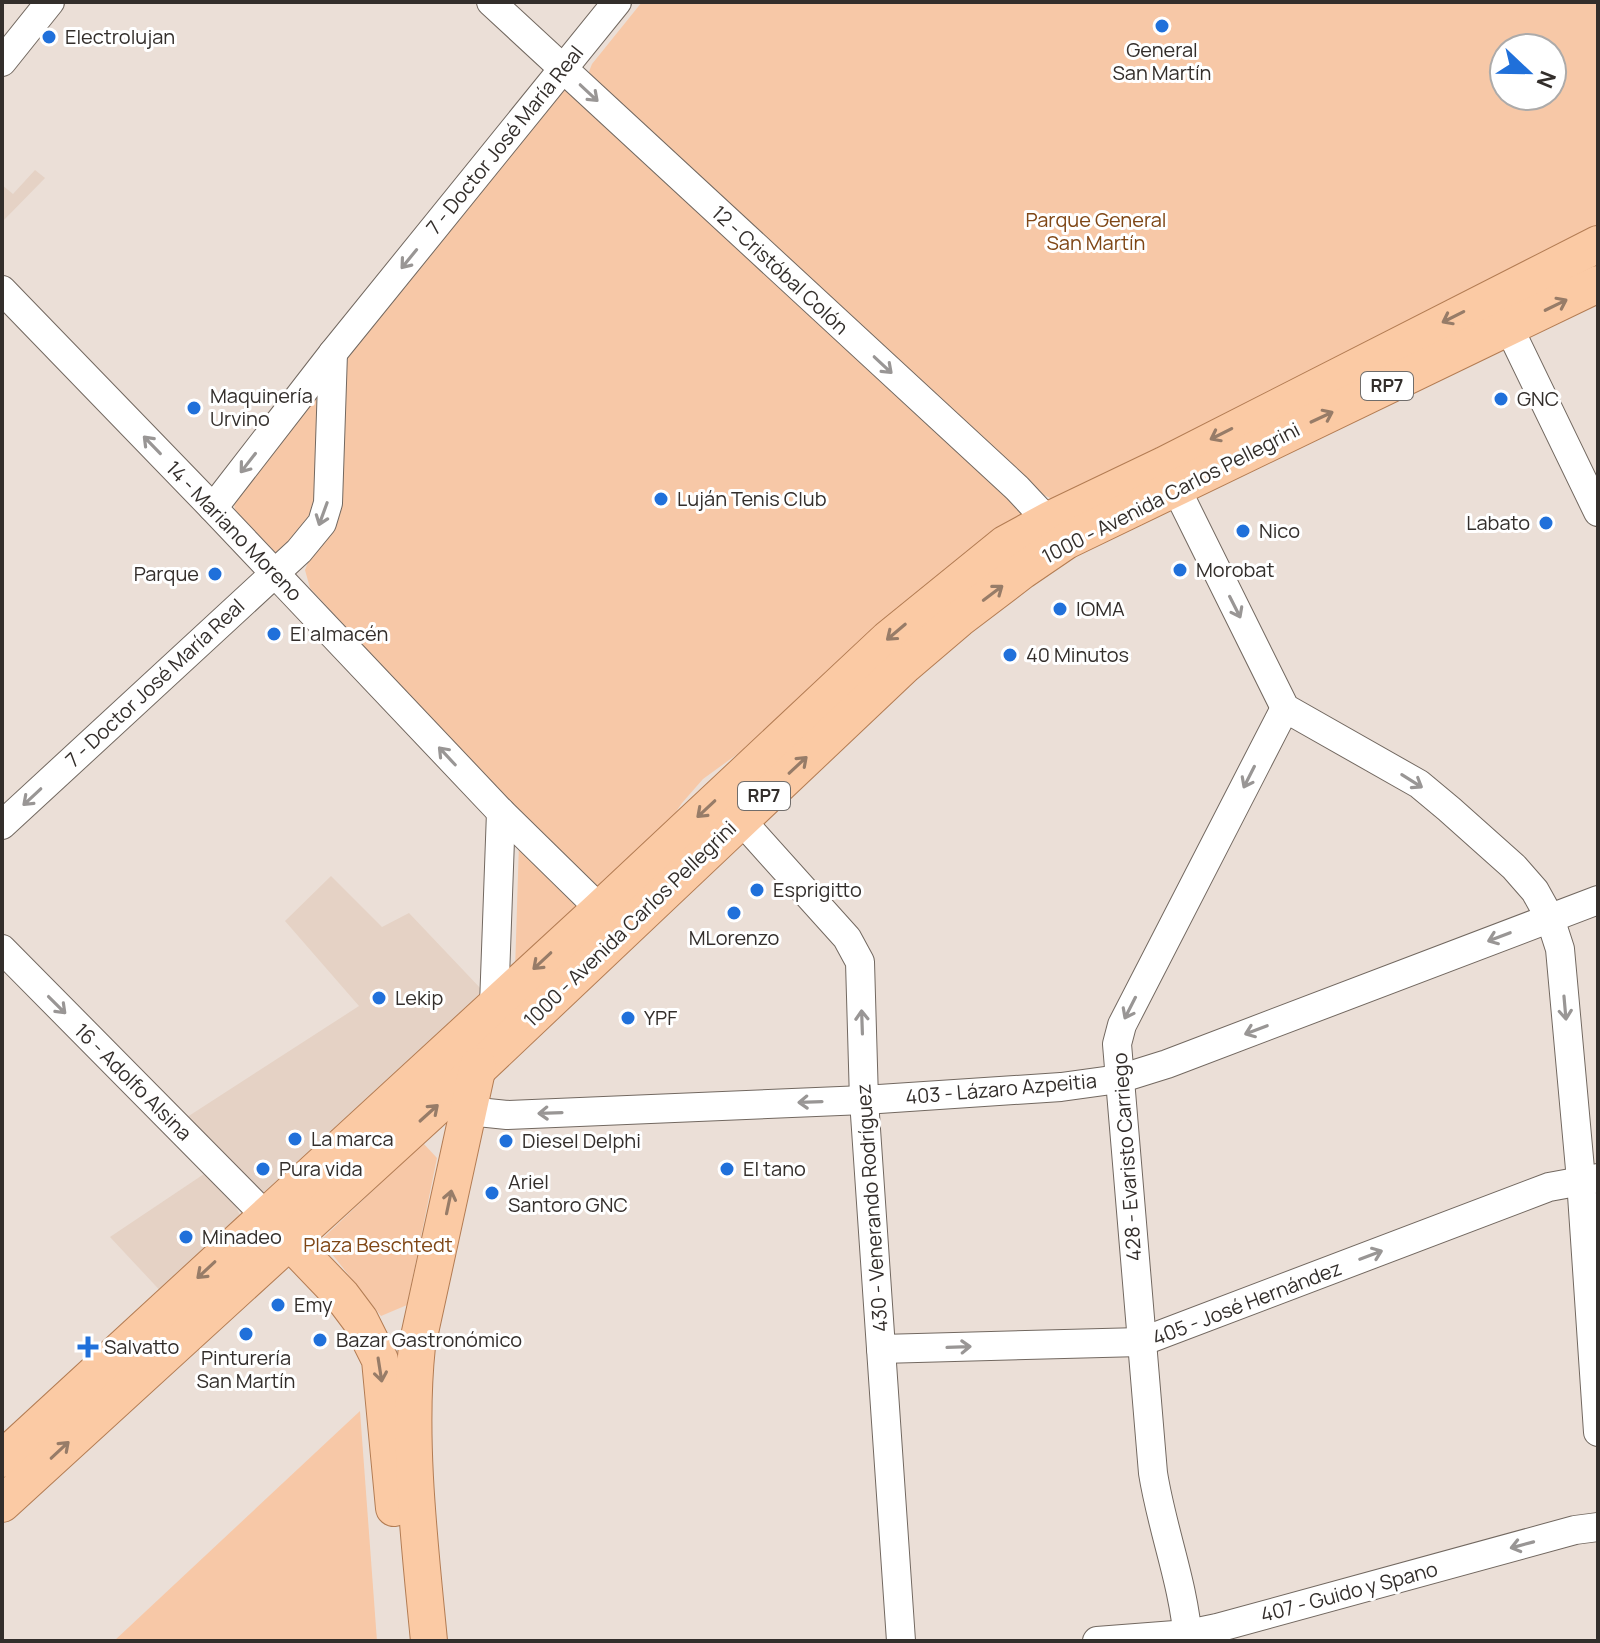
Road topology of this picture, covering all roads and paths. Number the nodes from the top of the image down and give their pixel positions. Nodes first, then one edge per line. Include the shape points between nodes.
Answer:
1 (50, 2) edge
2 (491, 2) edge
3 (617, 2) edge
4 (2, 62) edge
5 (563, 69) junction
6 (1598, 244) edge
7 (1598, 284) edge
8 (2, 290) edge
9 (1509, 328) junction
10 (333, 353) junction
11 (1170, 476) junction
12 (213, 508) junction
13 (1598, 512) edge
14 (1058, 531) junction
15 (274, 573) junction
16 (1285, 708) junction
17 (501, 812) junction
18 (740, 819) junction
19 (2, 825) edge
20 (1598, 900) edge
21 (600, 909) junction
22 (1550, 918) junction
23 (2, 949) edge
24 (494, 1005) junction
25 (478, 1069) junction
26 (1119, 1079) junction
27 (864, 1100) junction
28 (468, 1111) junction
29 (1590, 1179) edge
30 (277, 1228) junction
31 (425, 1309) junction
32 (360, 1320) junction
33 (1141, 1342) junction
34 (881, 1349) junction
35 (1598, 1432) edge
36 (2, 1459) edge
37 (2, 1503) edge
38 (1598, 1527) edge
39 (1188, 1638) edge
40 (404, 1641) edge
41 (429, 1641) edge
42 (901, 1641) edge
43 (1097, 1641) edge

1 - 4 street
2 - 5 street, 12 - Cristóbal Colón
3 - 5 street, 7 - Doctor José María Real
5 -> 10 street, 7 - Doctor José María Real
5 -> 14 street, 12 - Cristóbal Colón
6 -> 11 main road, 1000 - Avenida Carlos Pellegrini / RP7
9 -> 7 main road, 1000 - Avenida Carlos Pellegrini / RP7
12 -> 8 street, 14 - Mariano Moreno
11 -> 9 main road, 1000 - Avenida Carlos Pellegrini / RP7
9 - 13 street
10 -> 12 street, 7 - Doctor José María Real
10 -> 15 street, 7 - Doctor José María Real via 328,503 322,523
11 - 14 main road, 1000 - Avenida Carlos Pellegrini / RP7
11 -> 16 street
12 - 15 street, 14 - Mariano Moreno
18 -> 14 main road, 1000 - Avenida Carlos Pellegrini / RP7 via 959,619 1022,571
14 -> 21 main road, 1000 - Avenida Carlos Pellegrini / RP7 via 1005,544 888,639
17 -> 15 street, 14 - Mariano Moreno
15 -> 19 street, 7 - Doctor José María Real
16 -> 22 street via 1419,784 1514,867
16 -> 26 street, 428 - Evaristo Carriego via 1122,1025
17 - 21 street, 14 - Mariano Moreno
17 - 24 street
18 - 25 main road, 1000 - Avenida Carlos Pellegrini / RP7
27 -> 18 street, 430 - Venerando Rodríguez via 860,962 847,938
20 - 22 street, 403 - Lázaro Azpeitia
21 -> 24 main road, 1000 - Avenida Carlos Pellegrini / RP7
22 -> 26 street, 403 - Lázaro Azpeitia
22 -> 29 street via 1560,949
23 -> 30 street, 16 - Adolfo Alsina
24 - 25 main road, 1000 - Avenida Carlos Pellegrini
24 - 30 main road, 1000 - Avenida Carlos Pellegrini / RP7
25 - 28 main road
30 -> 25 main road, 1000 - Avenida Carlos Pellegrini / RP7
26 - 27 street, 403 - Lázaro Azpeitia
26 - 33 street, 428 - Evaristo Carriego
27 -> 28 street, 403 - Lázaro Azpeitia via 507,1115
27 - 34 street, 430 - Venerando Rodríguez
31 -> 28 main road
33 -> 29 street, 405 - José Hernández via 1549,1187
29 - 35 street
30 - 32 main road
30 -> 36 main road, 1000 - Avenida Carlos Pellegrini / RP7
37 -> 30 main road, 1000 - Avenida Carlos Pellegrini / RP7
31 - 32 main road via 398,1322
31 - 41 main road via 414,1372
32 -> 40 main road via 380,1360
34 -> 33 street, 405 - José Hernández
33 - 39 street, 428 - Evaristo Carriego via 1155,1487
34 - 42 street, 430 - Venerando Rodríguez
38 -> 39 street, 407 - Guido y Spano
39 - 43 street, 407 - Guido y Spano

